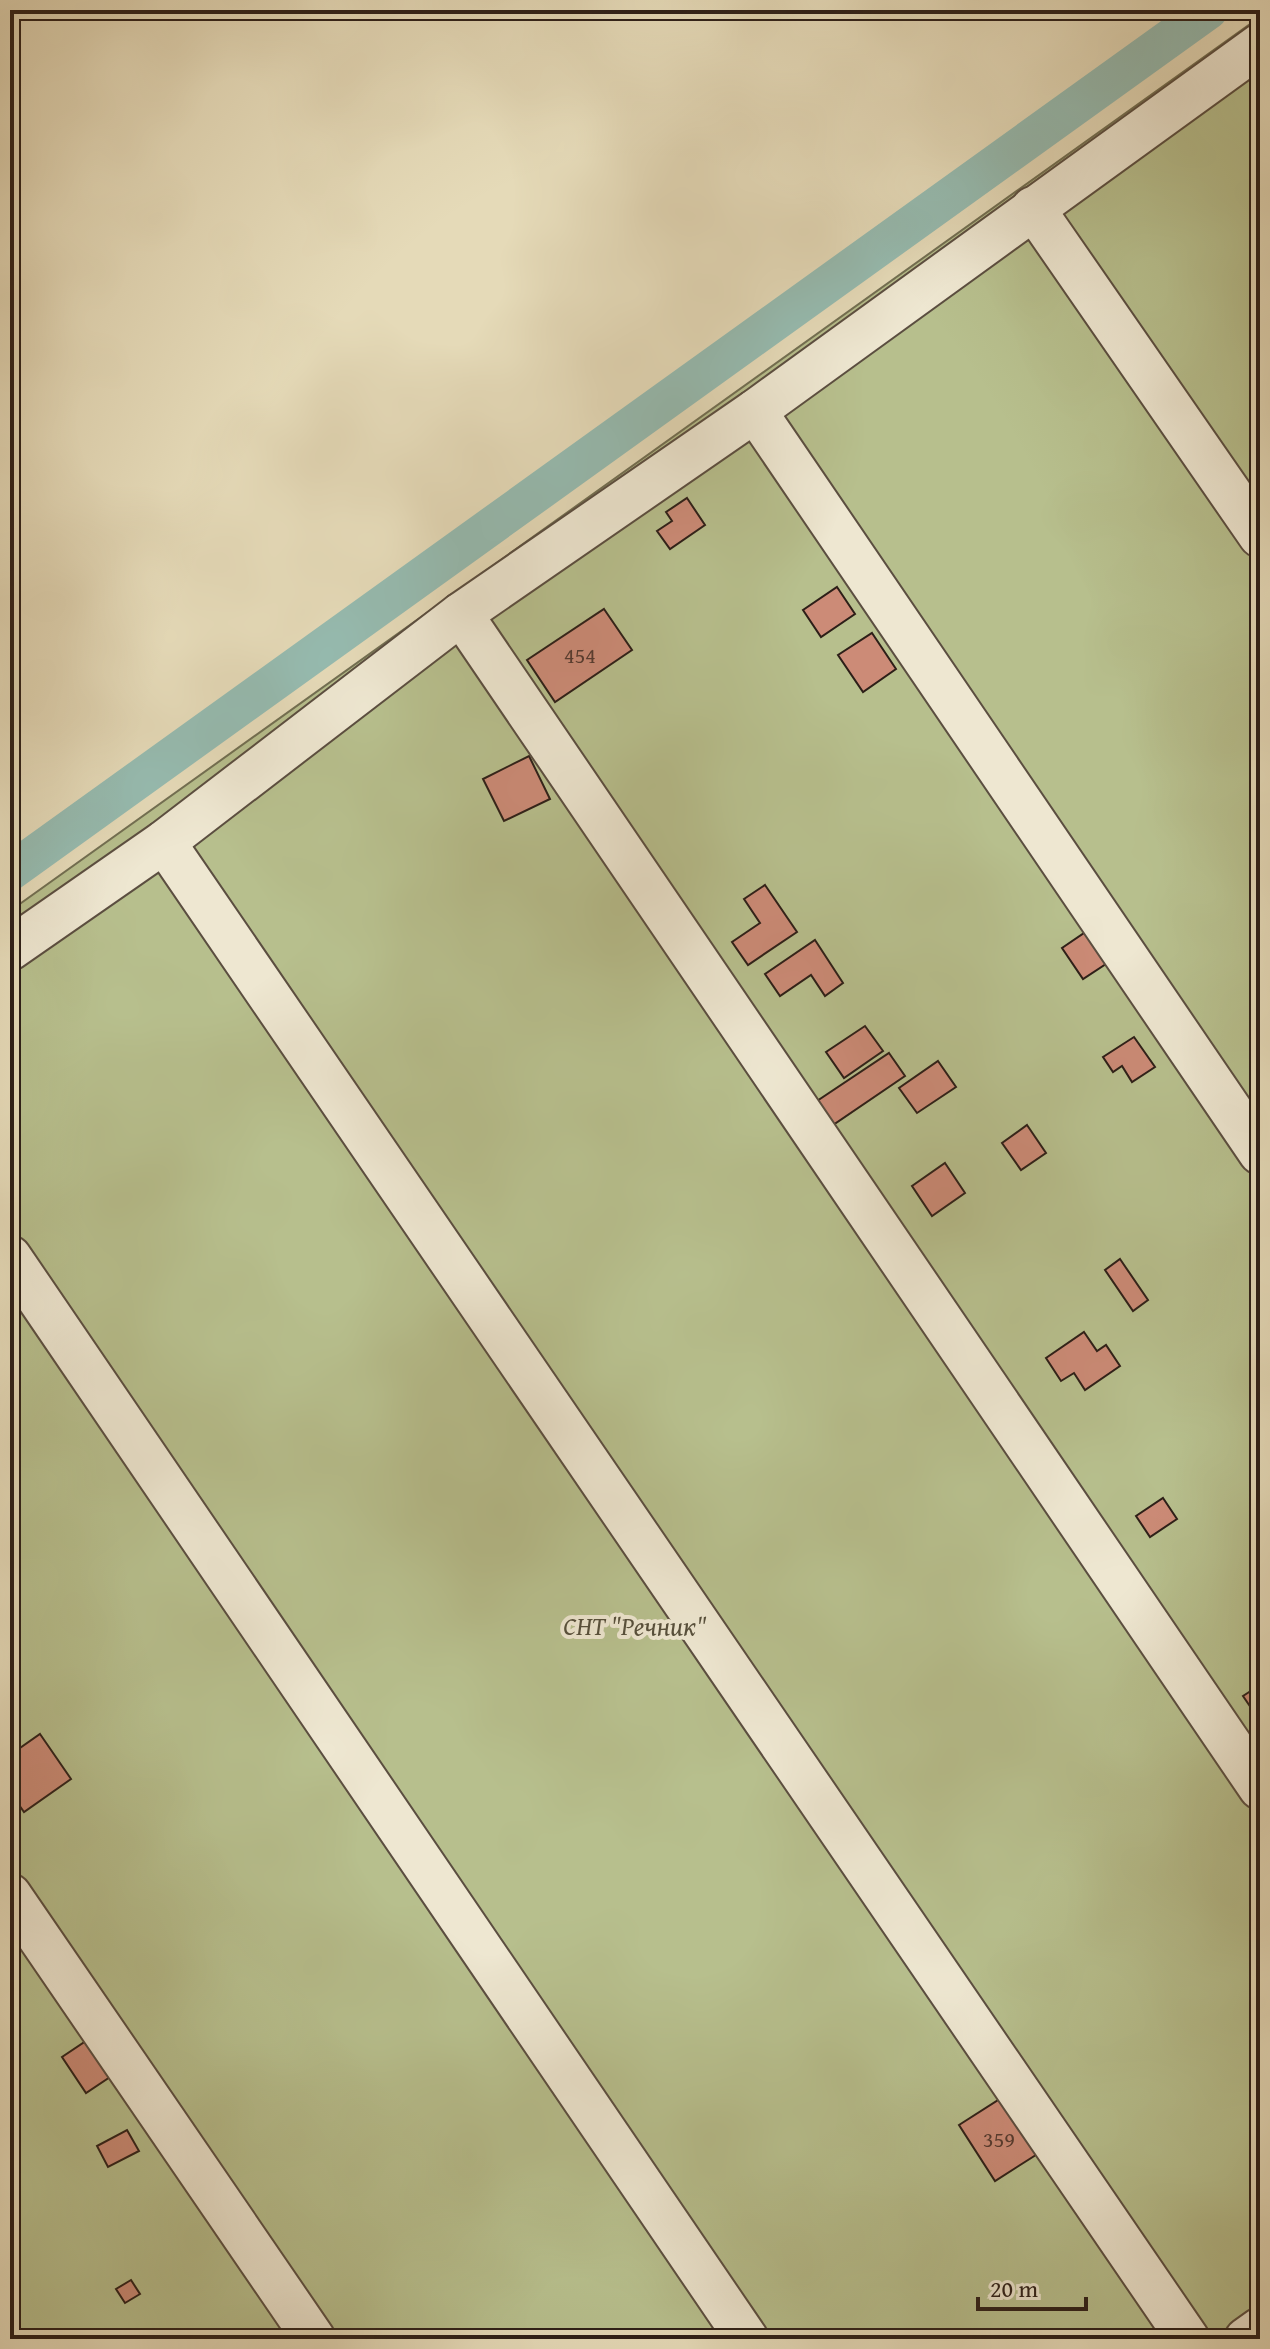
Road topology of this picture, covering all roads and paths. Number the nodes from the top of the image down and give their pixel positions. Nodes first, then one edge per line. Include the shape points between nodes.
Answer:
1 (1260, 45) edge
2 (1033, 208) junction
3 (755, 411) junction
4 (1260, 536) edge
5 (461, 614) junction
6 (164, 842) junction
7 (10, 949) edge
8 (1260, 1153) edge
9 (10, 1257) edge
10 (1260, 1788) edge
11 (10, 1895) edge
12 (1260, 2329) edge
13 (314, 2339) edge
14 (747, 2339) edge
15 (1188, 2339) edge
16 (1246, 2339) edge

1 - 2 street
2 - 3 street
2 - 4 street
3 - 5 street
3 - 8 street
5 - 6 street
5 - 10 street
6 - 7 street
6 - 15 street
9 - 14 street
11 - 13 street
12 - 16 street

